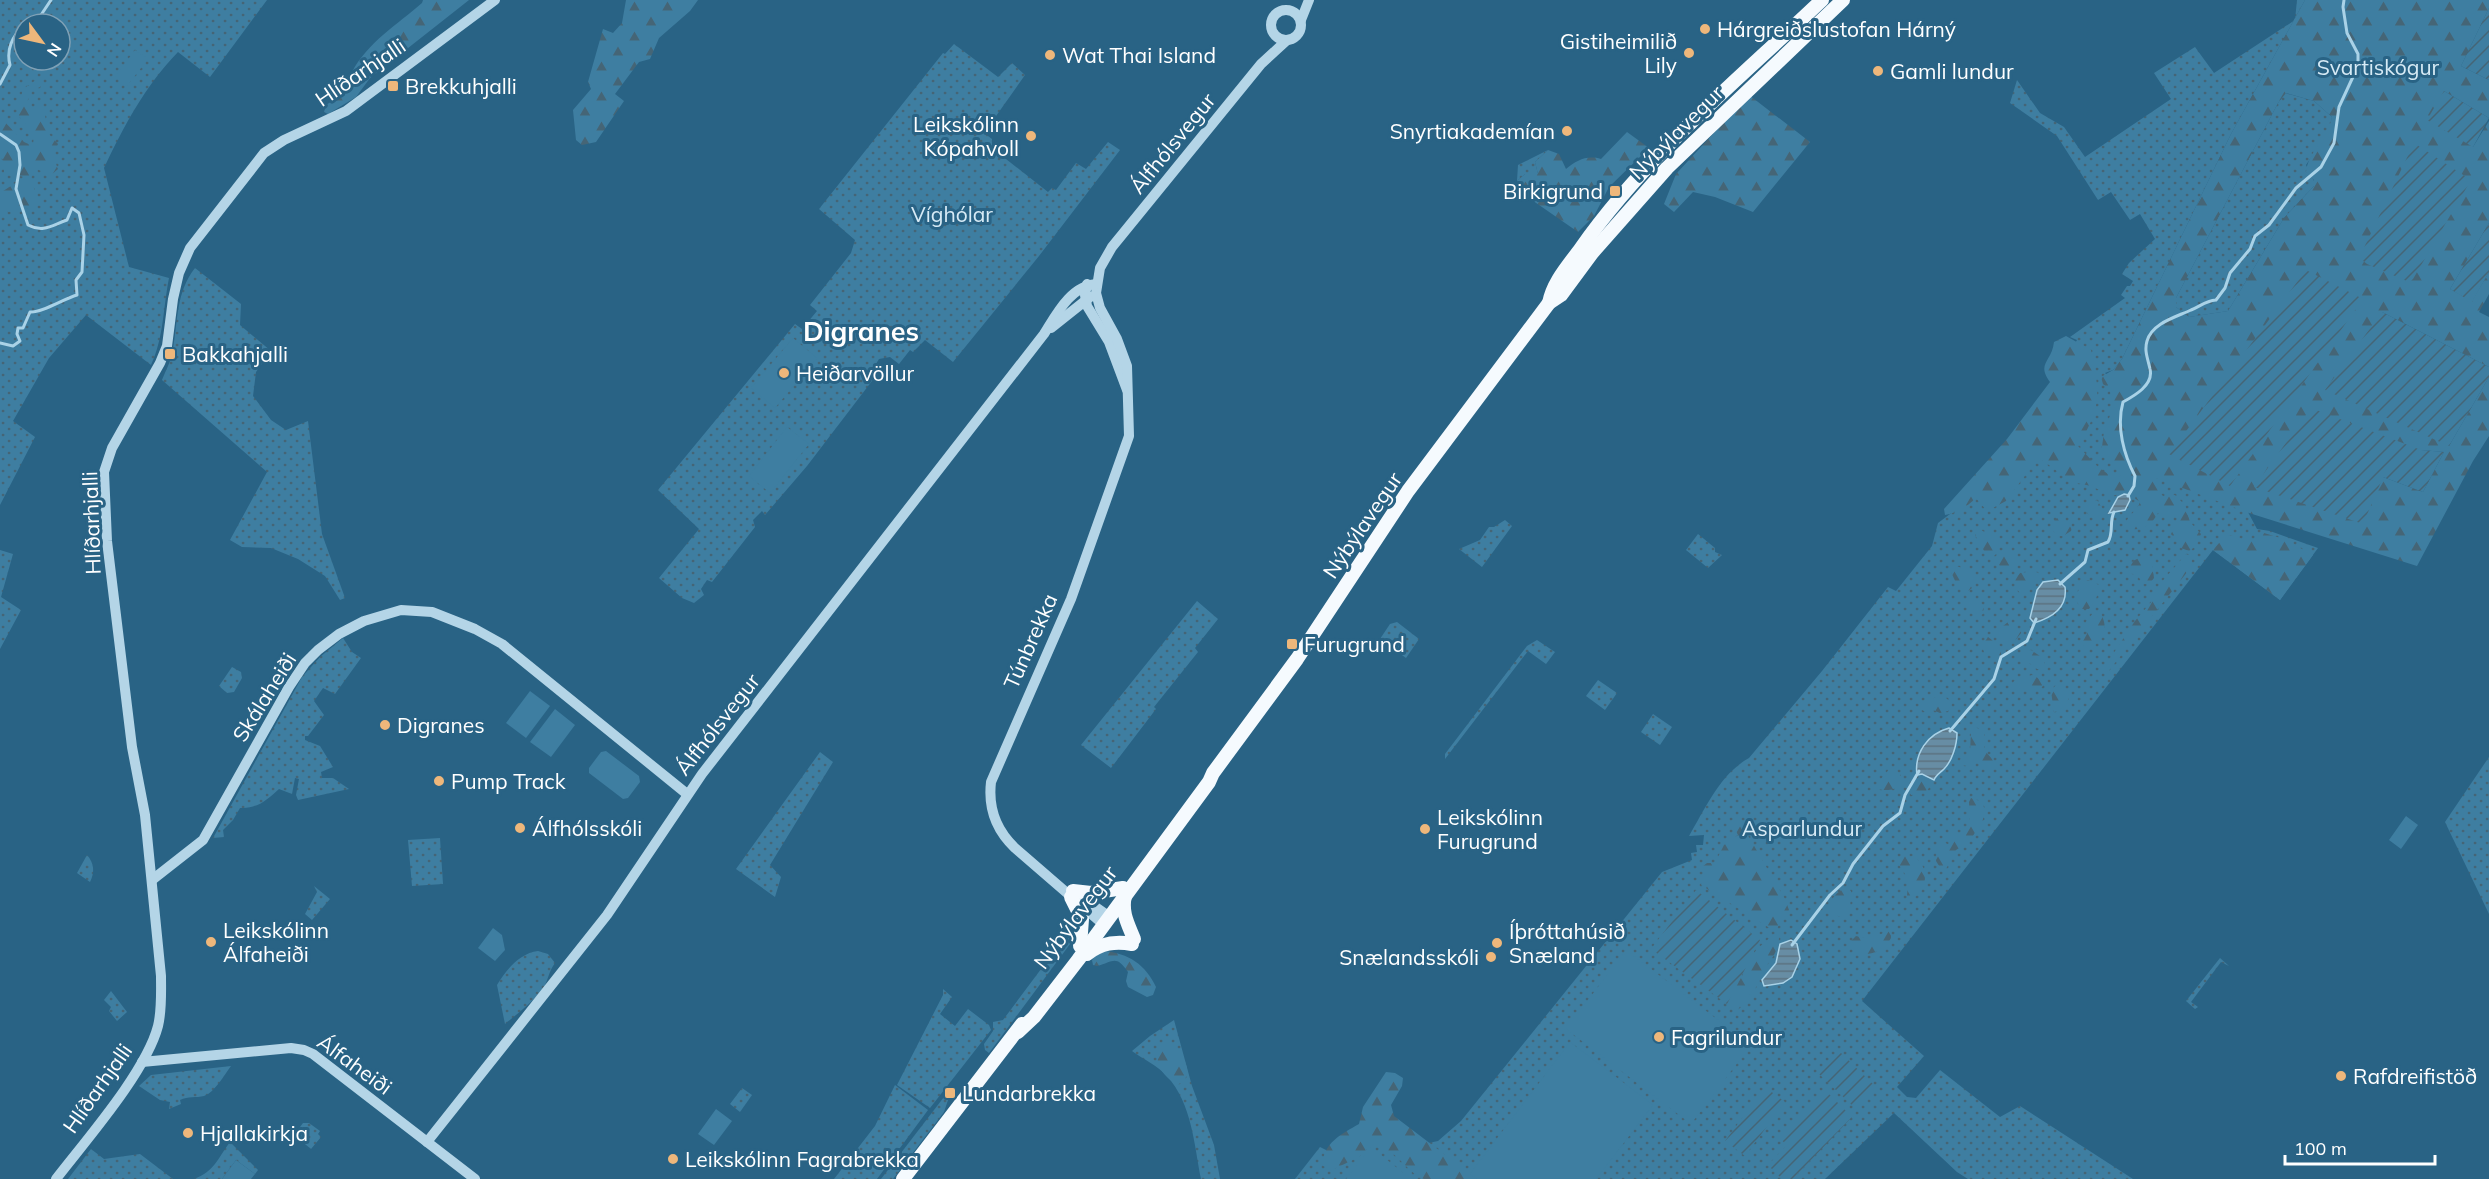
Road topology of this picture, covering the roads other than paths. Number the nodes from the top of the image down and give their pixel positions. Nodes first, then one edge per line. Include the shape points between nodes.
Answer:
1 (495, 0) edge
2 (1298, 0) edge
3 (1309, 0) edge
4 (1822, 0) edge
5 (1843, 0) edge
6 (1287, 10) junction
7 (1300, 20) junction
8 (1272, 32) junction
9 (1286, 41) junction
10 (1261, 64) junction
11 (1093, 288) junction
12 (1085, 300) junction
13 (1549, 303) junction
14 (1044, 334) junction
15 (1128, 392) junction
16 (687, 794) junction
17 (152, 880) junction
18 (1124, 892) junction
19 (1072, 894) junction
20 (1104, 919) junction
21 (1080, 946) junction
22 (1078, 960) junction
23 (1018, 1032) junction
24 (142, 1062) junction
25 (427, 1142) junction
26 (56, 1179) edge
27 (475, 1179) edge
28 (903, 1179) edge

1 - 17 street, Hlíðarhjalli via 346,111 264,153 190,248 179,273 164,353 119,433 104,472 107,541
2 - 6 street
3 - 7 street
4 - 13 main road, Nýbýlavegur via 1678,135 1637,179 1582,246 1552,289
5 - 13 main road, Nýbýlavegur via 1666,168 1561,295
6 - 7 street
6 - 8 street via 1273,18
7 - 9 street via 1298,36
8 - 9 street
8 - 10 street, Álfhólsvegur
9 - 10 street, Álfhólsvegur
10 - 11 street, Álfhólsvegur via 1097,264
11 - 12 street, Álfhólsvegur
11 - 14 street, Álfhólsvegur via 1066,301
11 - 15 street, Túnbrekka via 1124,355
12 - 14 street, Álfhólsvegur
12 - 15 street, Túnbrekka via 1109,342
13 - 18 main road, Nýbýlavegur via 1408,491 1297,659 1209,782
14 - 16 street, Álfhólsvegur
15 - 19 street, Túnbrekka via 1129,436 1120,466 1071,599 994,773 990,791 994,818 1002,834
16 - 17 street, Skálaheiði via 486,634 432,612 401,610 364,621 339,634 306,663 203,840
16 - 25 street, Álfhólsvegur via 607,915
17 - 24 street, Hlíðarhjalli via 161,1000 158,1026
18 - 19 main road
18 - 20 main road, Nýbýlavegur
18 - 22 main road via 1125,917 1133,942 1104,944
19 - 20 street, Túnbrekka
19 - 21 main road via 1082,919
20 - 21 main road, Nýbýlavegur
20 - 22 main road, Nýbýlavegur
21 - 23 main road, Nýbýlavegur
22 - 23 main road, Nýbýlavegur
23 - 28 main road, Nýbýlavegur
24 - 25 street, Álfaheiði via 304,1050
24 - 26 street, Hlíðarhjalli
25 - 27 street, Álfaheiði

